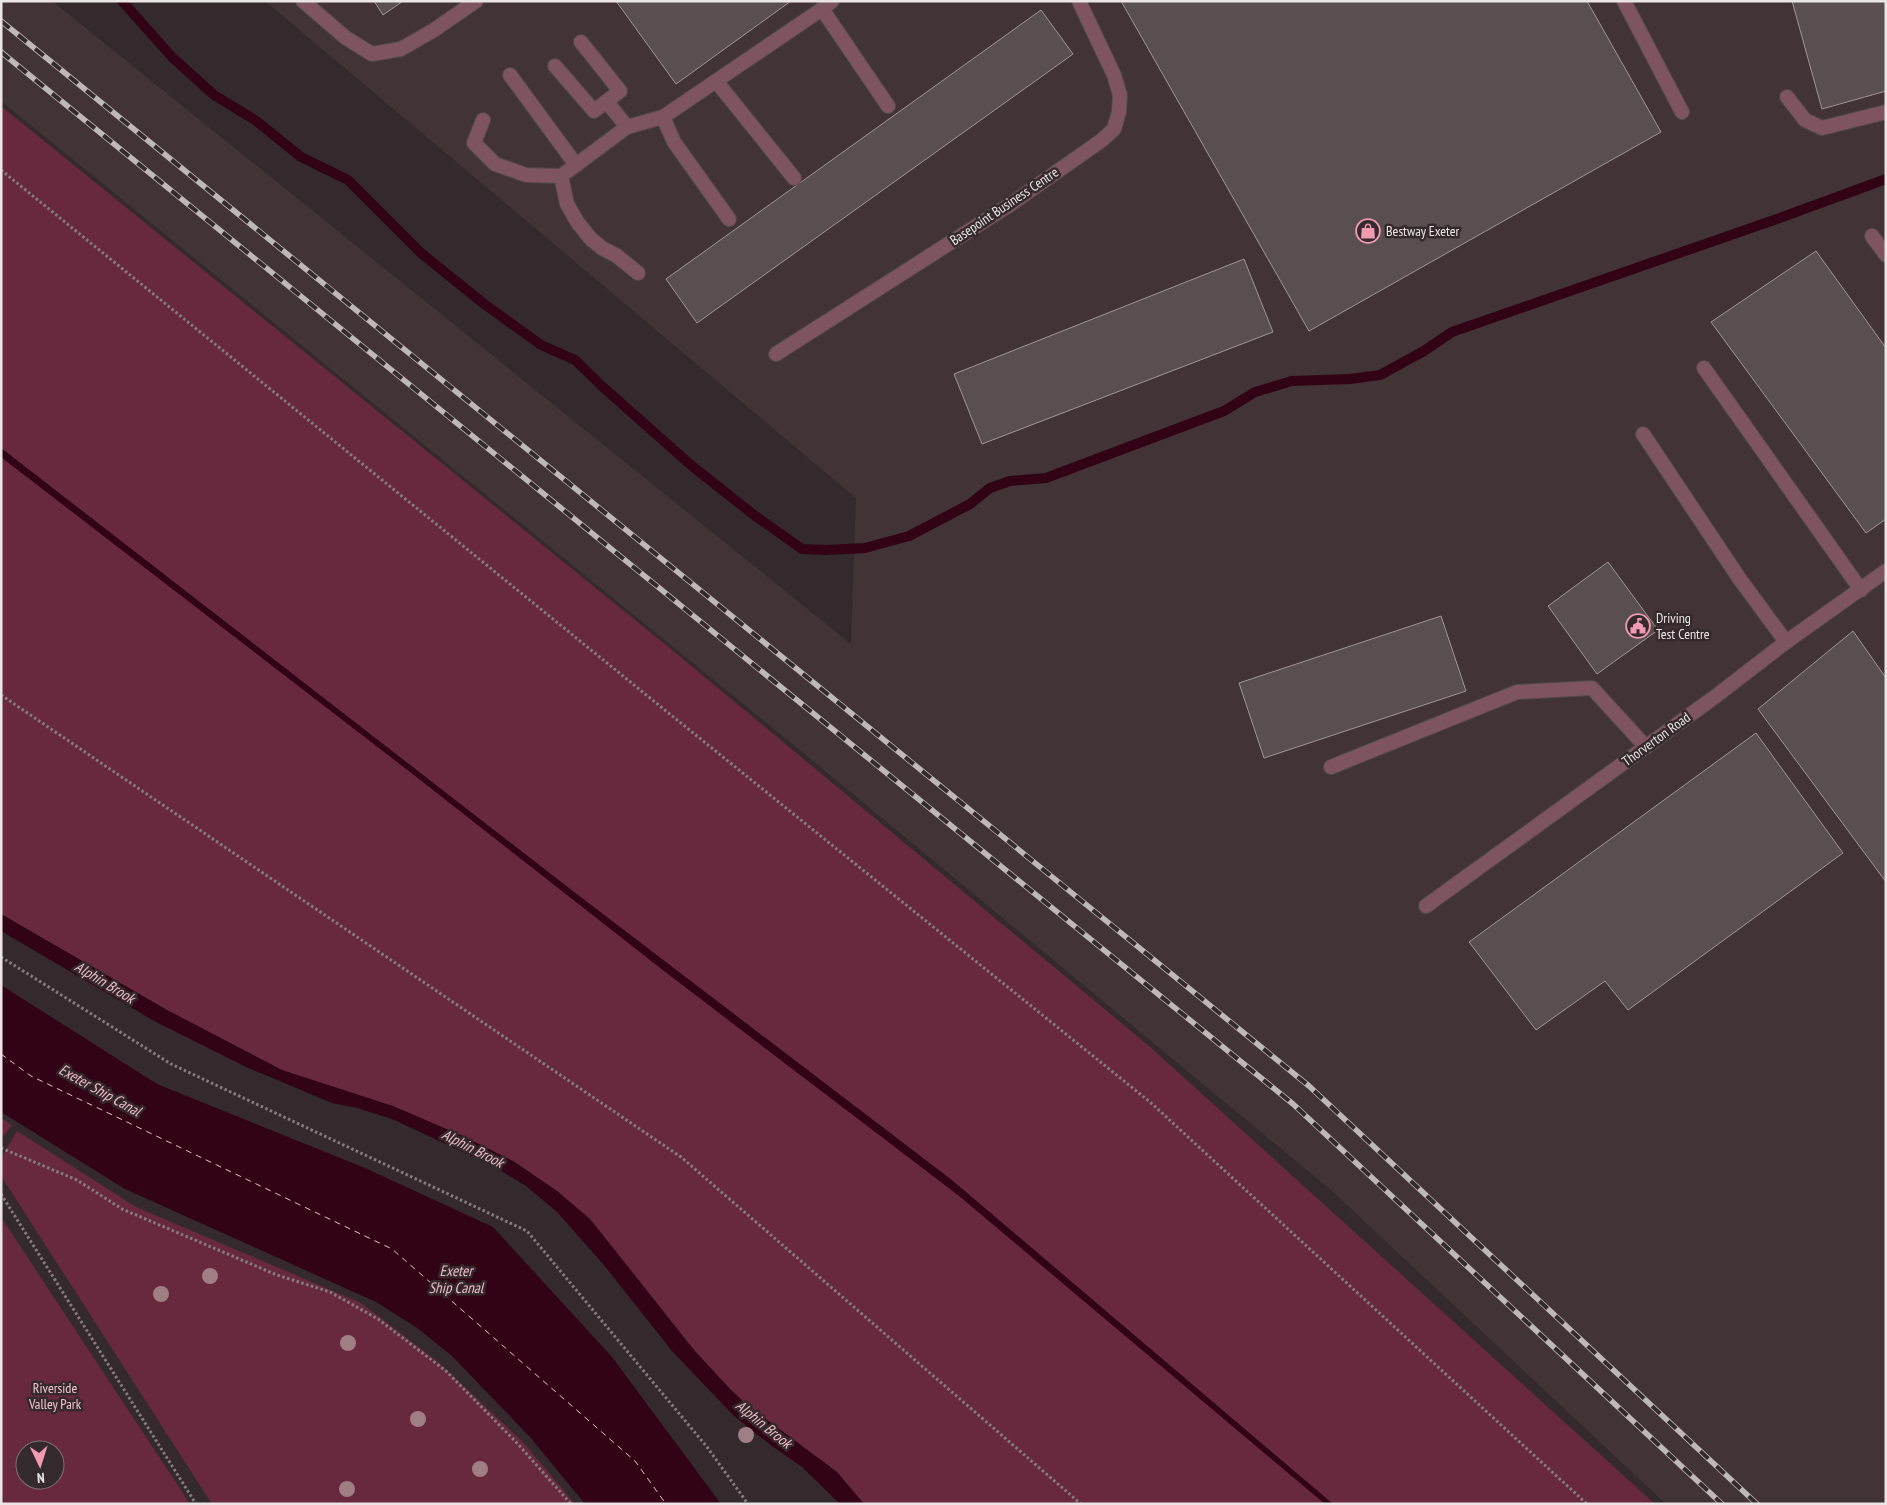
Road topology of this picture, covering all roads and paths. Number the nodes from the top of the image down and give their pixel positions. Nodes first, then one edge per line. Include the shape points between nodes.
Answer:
1 (303, 1) edge
2 (476, 1) edge
3 (1079, 1) edge
4 (1624, 1) edge
5 (827, 5) edge
6 (581, 42) dead end
7 (555, 66) dead end
8 (510, 75) dead end
9 (716, 81) junction
10 (1787, 97) dead end
11 (607, 102) junction
12 (888, 106) dead end
13 (1682, 112) dead end
14 (1886, 112) edge
15 (662, 116) junction
16 (483, 120) dead end
17 (627, 127) junction
18 (576, 165) junction
19 (1, 170) edge
20 (561, 176) junction
21 (794, 178) dead end
22 (729, 220) dead end
23 (1872, 236) dead end
24 (1886, 255) edge
25 (638, 273) dead end
26 (776, 354) dead end
27 (1704, 368) dead end
28 (1643, 434) dead end
29 (1886, 571) edge
30 (1860, 590) junction
31 (1786, 642) junction
32 (1, 695) edge
33 (1646, 747) junction
34 (1331, 766) dead end
35 (1426, 906) dead end
36 (1, 957) edge
37 (1, 1148) edge
38 (1, 1194) edge
39 (196, 1504) edge
40 (570, 1504) edge
41 (748, 1504) edge
42 (1082, 1504) edge
43 (1588, 1504) edge

1 - 2 street via 346,38 372,54 401,49
3 - 26 street, Basepoint Business Centre via 1120,95 1114,129 1011,204
4 - 13 street
5 - 9 street
5 - 12 street
6 - 11 street via 620,91
7 - 11 street via 594,111
8 - 18 street
9 - 15 street
9 - 21 street
10 - 14 street via 1805,120 1822,128
11 - 17 street
15 - 17 street
15 - 22 street via 674,142
16 - 20 street via 474,143 495,164 526,176
17 - 18 street
18 - 20 street
19 - 43 path via 1150,1102
20 - 25 street via 567,204 578,223 596,244
23 - 24 street
27 - 30 street
28 - 31 street via 1738,578
29 - 30 street, Thorverton Road
30 - 31 street, Thorverton Road
31 - 33 street, Thorverton Road
32 - 42 path via 681,1157
33 - 34 street via 1592,688 1517,692
33 - 35 street, Thorverton Road
36 - 41 path via 171,1064 527,1230 707,1447
37 - 40 path via 77,1180 122,1210 277,1275 330,1292 378,1319 446,1371 516,1442
38 - 39 path

